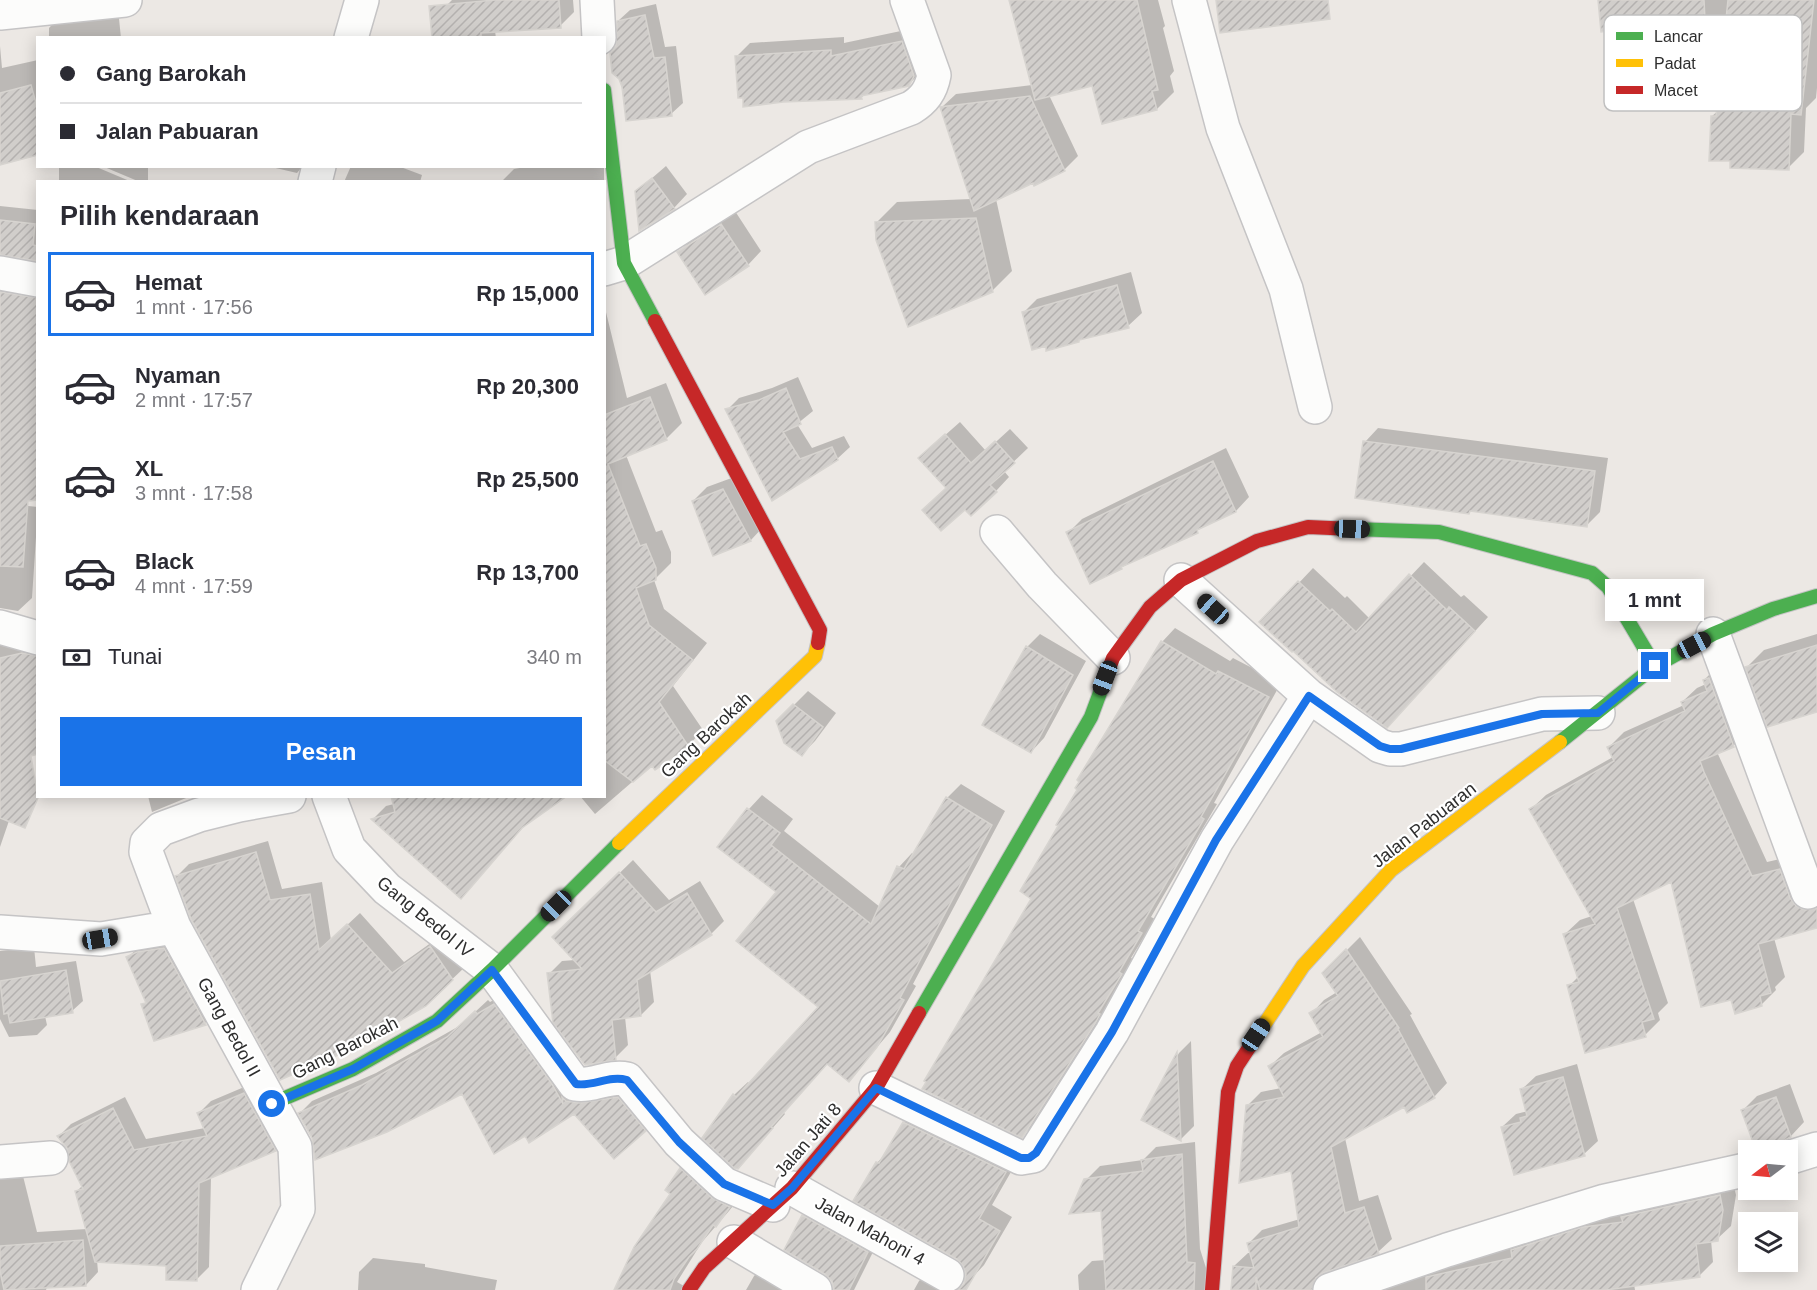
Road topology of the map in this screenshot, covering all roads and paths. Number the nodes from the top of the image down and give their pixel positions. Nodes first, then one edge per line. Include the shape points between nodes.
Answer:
1 (125, 0) edge
2 (362, 0) edge
3 (597, 0) edge
4 (907, 0) edge
5 (1189, 0) edge
6 (0, 13) edge
7 (352, 36) edge
8 (599, 36) edge
9 (606, 125) edge
10 (614, 266) edge
11 (0, 273) edge
12 (36, 280) edge
13 (1315, 407) dead end
14 (997, 532) dead end
15 (1181, 580) junction
16 (1817, 596) edge
17 (0, 627) edge
18 (1713, 634) junction
19 (36, 637) edge
20 (1113, 658) junction
21 (1655, 666) junction
22 (1309, 696) junction
23 (1598, 713) junction
24 (278, 798) edge
25 (330, 798) edge
26 (1808, 892) dead end
27 (174, 927) junction
28 (0, 932) edge
29 (492, 970) junction
30 (549, 1048) joint
31 (876, 1088) junction
32 (272, 1104) junction
33 (1817, 1149) edge
34 (1798, 1155) edge
35 (51, 1158) dead end
36 (0, 1162) edge
37 (1738, 1171) edge
38 (782, 1196) junction
39 (734, 1242) junction
40 (947, 1275) dead end
41 (258, 1290) edge
42 (689, 1290) edge
43 (815, 1290) edge
44 (1212, 1290) edge
45 (1330, 1290) edge

1 - 6 street
2 - 7 street
3 - 8 street
4 - 10 street via 934,75 920,103 808,147
5 - 13 street via 1223,128 1286,289
9 - 10 street
10 - 29 street, Gang Barokah via 820,630 814,656
11 - 12 street
14 - 20 street
15 - 20 street, Jalan Jati 8 via 1150,607
15 - 21 street, Jalan Jati 8 via 1257,541 1308,527 1439,532 1592,573 1608,587
15 - 22 street
16 - 18 street, Jalan Pabuaran
17 - 19 street
18 - 21 street, Jalan Pabuaran
18 - 26 street
20 - 31 street, Jalan Jati 8 via 1090,717
21 - 23 street, Jalan Pabuaran
22 - 23 street via 1390,749 1542,714
22 - 31 street via 1216,840 1112,1032 1036,1153 1021,1158
23 - 44 street, Jalan Pabuaran via 1391,870 1303,966 1256,1035 1237,1066 1228,1092
24 - 27 street, Gang Bedol II via 199,815 161,829 147,843 146,852
25 - 29 street, Gang Bedol IV via 349,849 387,889
27 - 28 street via 100,939
27 - 32 street, Gang Bedol II
29 - 30 street, Gang Bedol IV
29 - 32 street, Gang Barokah via 437,1021 353,1069
30 - 38 street, Jalan Mahoni 4 via 576,1084 585,1086 613,1078 627,1080 679,1142 724,1184
31 - 38 street, Jalan Jati 8
32 - 41 street, Gang Bedol II via 295,1147 298,1209
33 - 34 street
35 - 36 street
37 - 45 street via 1605,1201
38 - 39 street, Jalan Jati 8
38 - 40 street, Jalan Mahoni 4
39 - 42 street, Jalan Jati 8 via 704,1268
39 - 43 street

